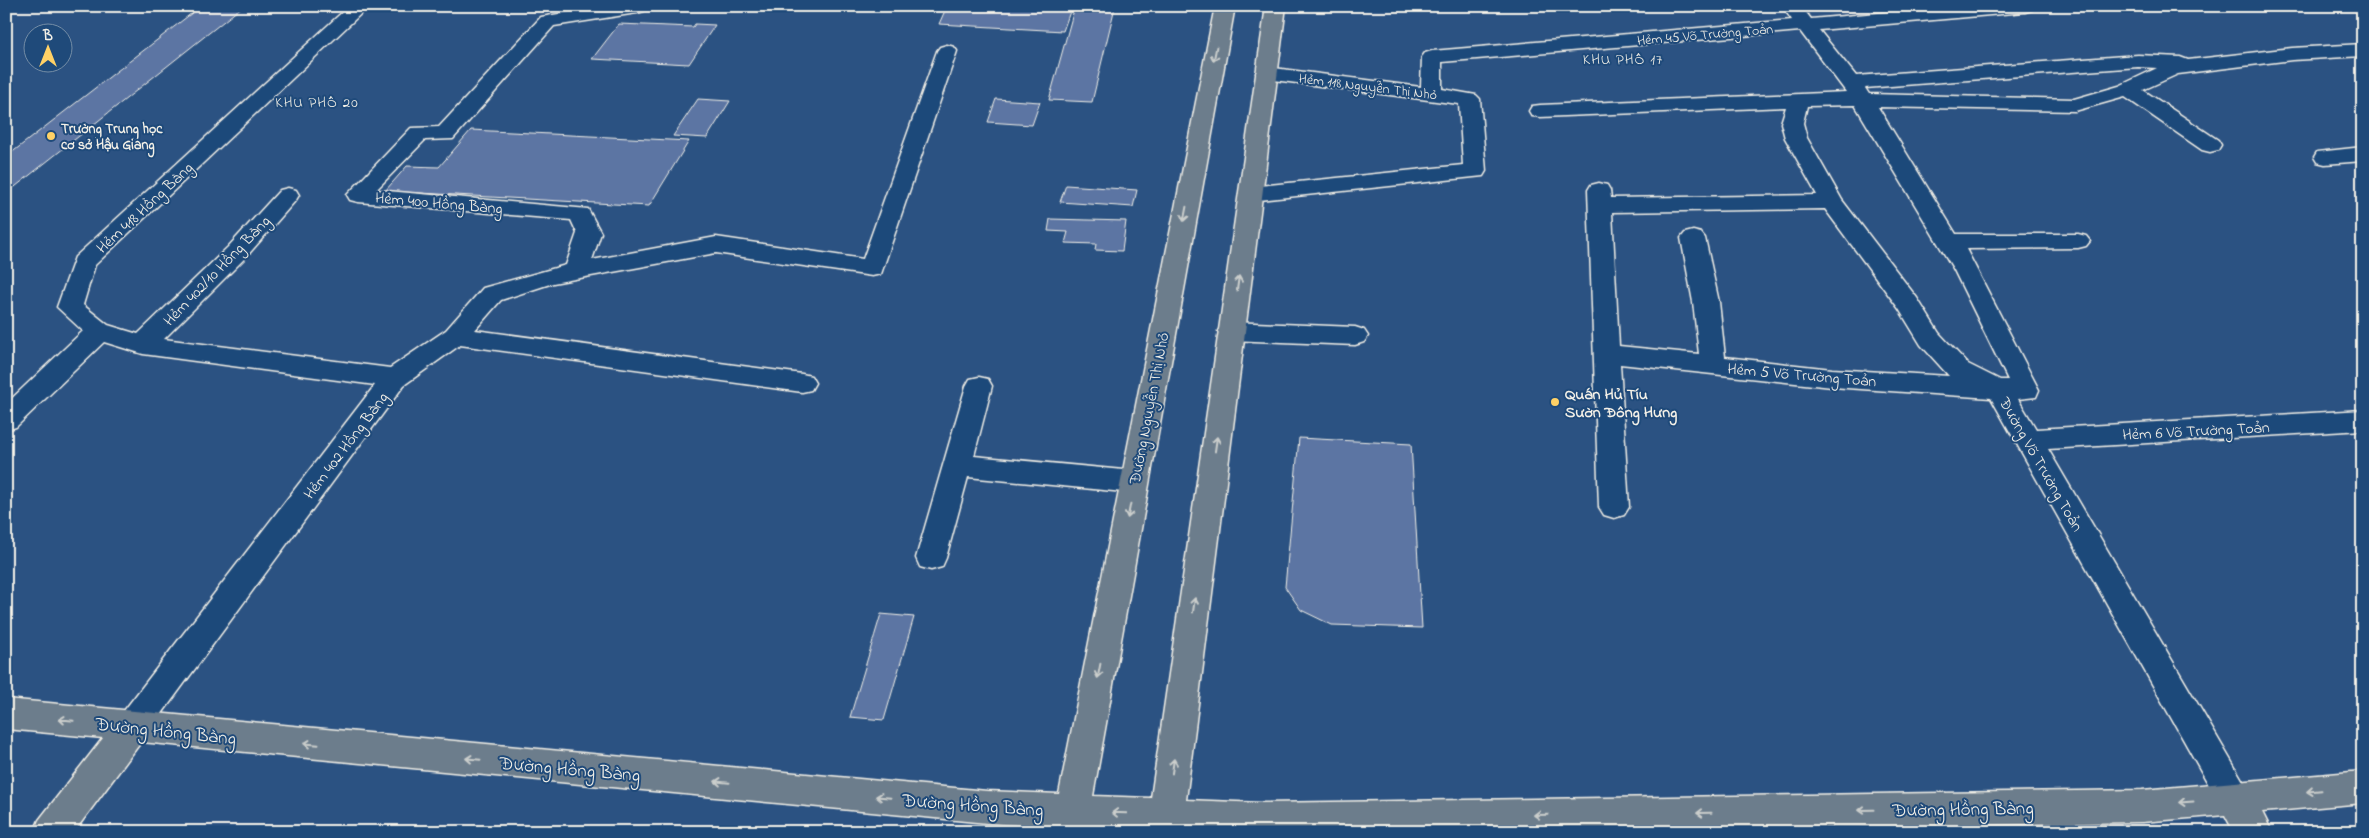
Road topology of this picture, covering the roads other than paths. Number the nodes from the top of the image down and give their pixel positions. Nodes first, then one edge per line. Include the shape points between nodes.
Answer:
1 (360, 6) edge
2 (1225, 6) edge
3 (1276, 6) edge
4 (2025, 6) edge
5 (637, 7) edge
6 (1798, 16) edge
7 (2363, 50) edge
8 (947, 51) dead end
9 (2199, 65) junction
10 (1266, 73) junction
11 (2128, 89) junction
12 (1858, 94) junction
13 (1431, 95) junction
14 (1798, 100) junction
15 (1540, 112) dead end
16 (2210, 145) dead end
17 (2363, 154) edge
18 (2325, 157) dead end
19 (288, 194) dead end
20 (1250, 194) junction
21 (1832, 202) junction
22 (1693, 238) dead end
23 (2078, 241) dead end
24 (1950, 242) junction
25 (576, 271) junction
26 (99, 331) junction
27 (1231, 331) junction
28 (455, 336) junction
29 (1355, 336) dead end
30 (143, 345) junction
31 (1605, 353) junction
32 (1714, 366) junction
33 (395, 378) junction
34 (802, 383) dead end
35 (979, 386) dead end
36 (1999, 388) junction
37 (6, 420) edge
38 (2363, 420) edge
39 (2028, 440) junction
40 (956, 466) junction
41 (1134, 482) junction
42 (1614, 507) dead end
43 (931, 558) dead end
44 (6, 714) edge
45 (132, 727) junction
46 (2363, 787) edge
47 (2234, 799) junction
48 (1070, 821) edge
49 (1165, 823) edge
50 (52, 832) edge
51 (2254, 832) edge

1 - 26 street, Hẻm 418 Hồng Bàng via 84,262 70,307
2 -> 41 main road, Đường Nguyễn Thị Nhỏ
3 - 10 main road
4 - 6 street
5 - 25 street, Hẻm 400 Hồng Bàng via 548,21 445,134 419,133 358,194 580,214 589,233
6 - 12 street, Đường Võ Trường Toản
6 - 13 street, Hẻm 45 Võ Trường Toản via 1432,57
7 - 9 street
8 - 25 street via 872,268 716,245
9 - 11 street via 2173,68
9 - 12 street via 2138,61
10 - 13 street, Hẻm 118 Nguyễn Thị Nhỏ
10 - 20 main road
11 - 12 street via 2075,105
11 - 16 street
12 - 14 street
12 - 24 street, Đường Võ Trường Toản
13 - 20 street, Hẻm 118 Nguyễn Thị Nhỏ via 1469,99 1475,171
14 - 15 street
14 - 21 street via 1792,123 1796,138
17 - 18 street
19 - 30 street, Hẻm 402/10 Hồng Bàng via 237,252
27 -> 20 main road
21 - 31 street via 1599,197
21 - 36 street via 1930,339 1959,370
22 - 32 street
23 - 24 street
24 - 36 street, Đường Võ Trường Toản via 2026,390
25 - 28 street via 492,294
26 - 30 street, Hẻm 402 Hồng Bàng
26 - 37 street
27 - 29 street
49 -> 27 main road
28 - 33 street
28 - 34 street
30 - 33 street, Hẻm 402 Hồng Bàng
31 - 32 street, Hẻm 5 Võ Trường Toản
31 - 42 street
32 - 36 street, Hẻm 5 Võ Trường Toản via 1832,378
33 - 45 street, Hẻm 402 Hồng Bàng
35 - 40 street
36 - 39 street, Đường Võ Trường Toản
38 - 39 street, Hẻm 6 Võ Trường Toản
39 - 47 street, Đường Võ Trường Toản
40 - 41 street
40 - 43 street
41 -> 48 main road, Đường Nguyễn Thị Nhỏ
45 -> 44 main road, Đường Hồng Bàng
48 -> 45 main road, Đường Hồng Bàng via 977,806
45 - 50 main road
46 -> 47 main road, Đường Hồng Bàng
47 -> 49 main road, Đường Hồng Bàng via 2142,806
47 - 51 main road
49 -> 48 main road, Đường Hồng Bàng

